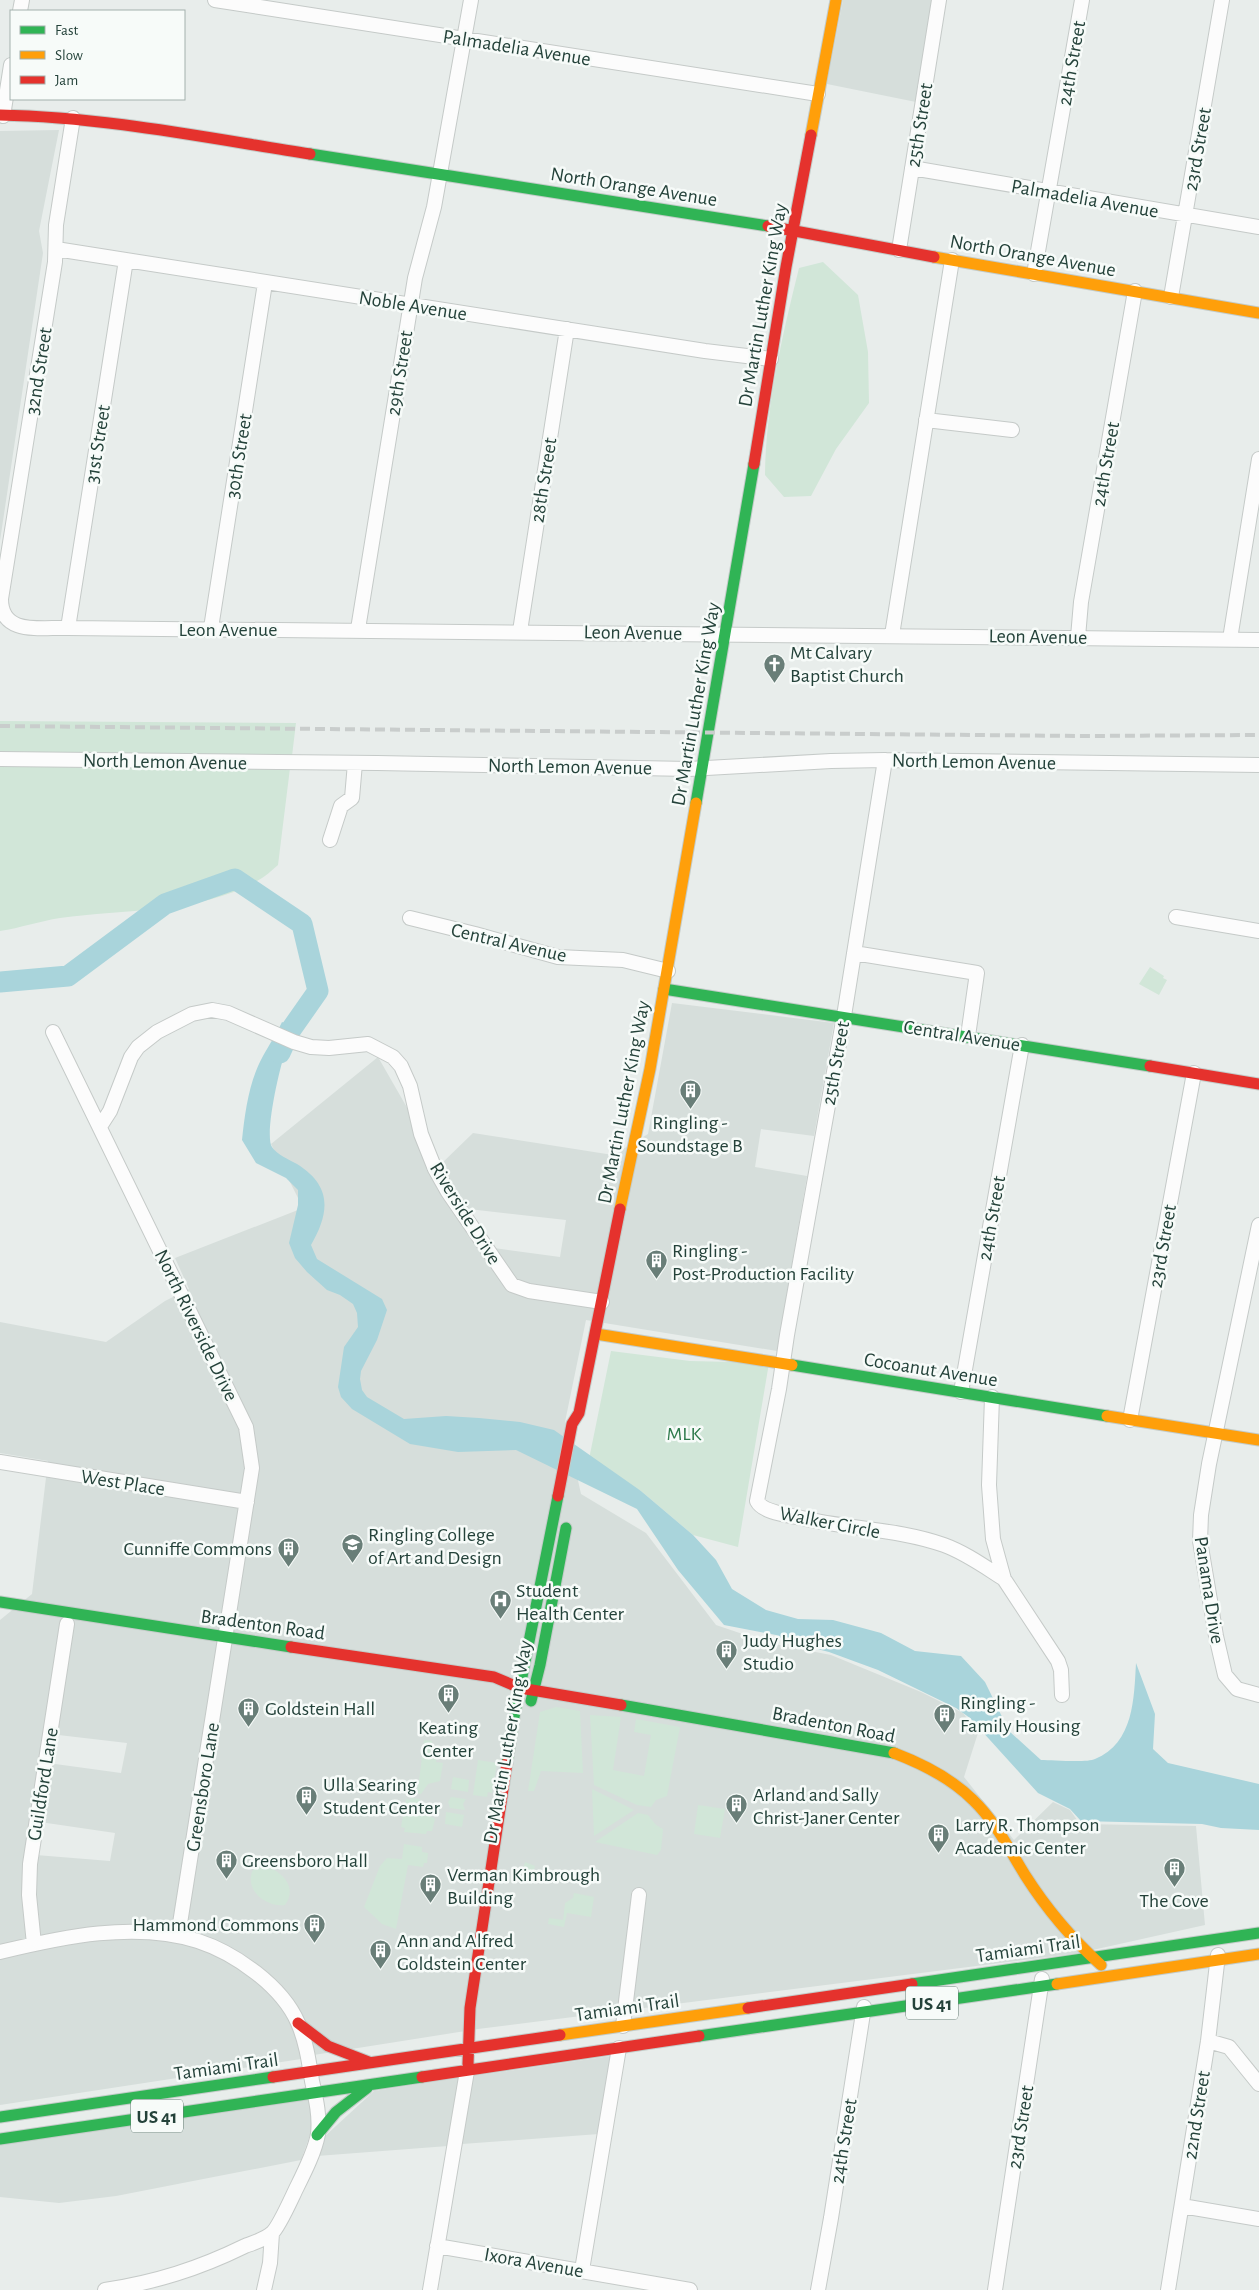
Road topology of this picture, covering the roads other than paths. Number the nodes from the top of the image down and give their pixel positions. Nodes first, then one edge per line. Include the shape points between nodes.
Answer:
1 (215, 0) edge
2 (471, 0) edge
3 (836, 0) edge
4 (939, 0) edge
5 (1082, 0) edge
6 (1222, 0) edge
7 (464, 39) junction
8 (10, 71) edge
9 (818, 94) junction
10 (1, 116) edge
11 (73, 118) junction
12 (912, 168) junction
13 (440, 174) junction
14 (1048, 191) junction
15 (1185, 215) junction
16 (1259, 227) edge
17 (793, 230) junction
18 (56, 249) junction
19 (899, 250) junction
20 (126, 260) junction
21 (952, 260) junction
22 (1034, 274) junction
23 (265, 283) junction
24 (1135, 292) junction
25 (1171, 297) junction
26 (411, 304) junction
27 (1259, 313) edge
28 (566, 329) junction
29 (771, 359) junction
30 (926, 420) junction
31 (1012, 430) dead end
32 (1259, 459) edge
33 (7, 621) joint
34 (68, 628) junction
35 (211, 628) junction
36 (358, 629) junction
37 (520, 631) junction
38 (726, 634) junction
39 (892, 635) junction
40 (1078, 637) junction
41 (1230, 639) junction
42 (1259, 640) edge
43 (0, 759) edge
44 (885, 760) junction
45 (355, 762) junction
46 (1259, 765) edge
47 (703, 769) junction
48 (330, 840) dead end
49 (1176, 917) dead end
50 (410, 918) dead end
51 (1259, 931) edge
52 (854, 953) junction
53 (668, 971) junction
54 (664, 989) junction
55 (844, 1016) junction
56 (54, 1032) dead end
57 (968, 1036) junction
58 (1022, 1045) junction
59 (1194, 1073) junction
60 (1259, 1084) edge
61 (101, 1125) junction
62 (1259, 1225) edge
63 (602, 1302) junction
64 (596, 1334) junction
65 (783, 1365) junction
66 (961, 1392) junction
67 (992, 1397) junction
68 (1130, 1420) junction
69 (1216, 1433) junction
70 (1259, 1440) edge
71 (0, 1462) edge
72 (247, 1502) junction
73 (569, 1514) dead end
74 (1004, 1579) junction
75 (0, 1602) edge
76 (0, 1614) edge
77 (67, 1624) junction
78 (87, 1627) dead end
79 (225, 1647) junction
80 (520, 1688) junction
81 (493, 1690) dead end
82 (533, 1690) junction
83 (1062, 1695) dead end
84 (1259, 1695) edge
85 (527, 1716) dead end
86 (640, 1895) dead end
87 (1066, 1928) junction
88 (1259, 1933) edge
89 (178, 1936) junction
90 (1220, 1939) junction
91 (34, 1944) junction
92 (0, 1952) edge
93 (1126, 1953) junction
94 (1259, 1954) edge
95 (1092, 1958) junction
96 (1217, 1961) junction
97 (1045, 1964) junction
98 (1118, 1975) junction
99 (1041, 1986) junction
100 (866, 1991) junction
101 (483, 2007) dead end
102 (863, 2013) junction
103 (663, 2021) junction
104 (298, 2022) junction
105 (623, 2026) junction
106 (1208, 2041) junction
107 (620, 2048) junction
108 (470, 2049) junction
109 (575, 2055) junction
110 (372, 2063) junction
111 (467, 2071) junction
112 (311, 2072) junction
113 (1259, 2084) edge
114 (371, 2085) junction
115 (314, 2093) junction
116 (78, 2106) junction
117 (0, 2117) edge
118 (81, 2127) junction
119 (318, 2134) junction
120 (0, 2139) edge
121 (1182, 2206) junction
122 (1259, 2219) edge
123 (272, 2233) junction
124 (438, 2246) junction
125 (582, 2270) junction
126 (105, 2290) edge
127 (264, 2290) edge
128 (430, 2290) edge
129 (690, 2290) edge
130 (818, 2290) edge
131 (995, 2290) edge
132 (1168, 2290) edge

1 - 7 street, Palmadelia Avenue
2 - 7 street, 29th Street
3 - 9 street, Dr Martin Luther King Way
4 - 12 street, 25th Street
5 - 14 street, 24th Street
6 - 15 street, 23rd Street
7 - 9 street, Palmadelia Avenue
7 - 13 street, 29th Street
8 - 10 street
9 - 17 street, Dr Martin Luther King Way
10 - 11 street, North Orange Avenue
11 - 13 street, North Orange Avenue
11 - 18 street, 32nd Street via 56,224
12 - 14 street, Palmadelia Avenue
12 - 19 street, 25th Street
13 - 17 street, North Orange Avenue
13 - 26 street, 29th Street
14 - 15 street, Palmadelia Avenue
14 - 22 street, 24th Street
15 - 16 street, Palmadelia Avenue
15 - 25 street, 23rd Street
17 - 19 street, North Orange Avenue
17 - 29 street, Dr Martin Luther King Way
18 - 20 street, Noble Avenue
18 - 33 street, 32nd Street via 1,599
19 - 21 street, North Orange Avenue
20 - 23 street, Noble Avenue
20 - 34 street, 31st Street
21 - 22 street, North Orange Avenue
21 - 30 street
22 - 24 street, North Orange Avenue
23 - 26 street, Noble Avenue
23 - 35 street, 30th Street
24 - 25 street, North Orange Avenue
24 - 40 street, 24th Street via 1081,602
25 - 27 street, North Orange Avenue
26 - 28 street, Noble Avenue
26 - 36 street, 29th Street
28 - 29 street, Noble Avenue
28 - 37 street, 28th Street
29 - 38 street, Dr Martin Luther King Way
30 - 31 street
30 - 39 street
32 - 41 street
33 - 34 street, Leon Avenue via 25,626
34 - 35 street, Leon Avenue
35 - 36 street, Leon Avenue
36 - 37 street, Leon Avenue
37 - 38 street, Leon Avenue
38 - 39 street, Leon Avenue
38 - 47 street, Dr Martin Luther King Way
39 - 40 street, Leon Avenue
40 - 41 street, Leon Avenue
41 - 42 street, Leon Avenue
43 - 45 street, North Lemon Avenue
44 - 46 street, North Lemon Avenue
44 - 47 street, North Lemon Avenue
44 - 52 street, 25th Street
45 - 47 street, North Lemon Avenue
45 - 48 street via 352,798 341,806
47 - 53 street, Dr Martin Luther King Way
49 - 51 street
50 - 53 street, Central Avenue via 558,957 623,960
52 - 55 street, 25th Street
52 - 57 street via 978,973
53 - 54 street, Dr Martin Luther King Way
54 - 55 street, Central Avenue
54 - 63 street, Dr Martin Luther King Way
55 - 57 street, Central Avenue
55 - 65 street, 25th Street
56 - 61 street, North Riverside Drive
57 - 58 street, Central Avenue
58 - 59 street, Central Avenue
58 - 66 street, 24th Street
59 - 60 street, Central Avenue
59 - 68 street, 23rd Street
61 - 63 street, Riverside Drive via 138,1046 192,1014 212,1010 228,1013 294,1042 324,1048 364,1043 393,1057 408,1079 421,1134 435,1169 512,1285 529,1291
61 - 72 street, North Riverside Drive via 246,1427 252,1468
62 - 69 street
63 - 64 street, Dr Martin Luther King Way
64 - 65 street, Cocoanut Avenue
64 - 80 street, Dr Martin Luther King Way
65 - 66 street, Cocoanut Avenue
65 - 74 street, Walker Circle via 758,1494 759,1505 806,1519 934,1541 964,1554
66 - 67 street, Cocoanut Avenue
67 - 68 street, Cocoanut Avenue
67 - 74 street, Walker Circle via 990,1512 993,1539
68 - 69 street, Cocoanut Avenue
69 - 70 street, Cocoanut Avenue
69 - 84 street, Panama Drive via 1201,1515 1201,1557 1225,1675 1237,1689
71 - 72 street, West Place
72 - 79 street, North Riverside Drive
73 - 82 street, Dr Martin Luther King Way
74 - 83 street, Walker Circle via 1058,1661
75 - 79 street, Bradenton Road
76 - 77 street
77 - 78 street
77 - 91 street, Guildford Lane via 30,1864 29,1895
79 - 80 street, Bradenton Road via 494,1677
79 - 89 street, Greensboro Lane
80 - 81 street, Bradenton Road
80 - 82 street, Bradenton Road
80 - 108 street, Dr Martin Luther King Way via 470,2008
82 - 85 street, Dr Martin Luther King Way
82 - 87 street, Bradenton Road via 882,1750 923,1765 957,1786 988,1816 1035,1890
86 - 105 street
87 - 93 street, Bradenton Road via 1096,1944
87 - 95 street, Bradenton Road
88 - 90 street, Tamiami Trail / US 41
89 - 91 street via 112,1934
89 - 104 street via 225,1953 243,1964 279,1996
90 - 93 street, Tamiami Trail / US 41
90 - 96 street, 22nd Street
91 - 92 street
93 - 95 street, Tamiami Trail / US 41
94 - 96 street, Tamiami Trail / US 41
95 - 97 street, Tamiami Trail / US 41
95 - 98 street, Bradenton Road
96 - 98 street, Tamiami Trail / US 41
96 - 106 street, 22nd Street
97 - 99 street, 23rd Street
97 - 100 street, Tamiami Trail / US 41
98 - 99 street, Tamiami Trail / US 41
99 - 102 street, Tamiami Trail / US 41
99 - 131 street, 23rd Street
100 - 102 street, 24th Street
100 - 103 street, Tamiami Trail / US 41
101 - 108 street, Dr Martin Luther King Way
102 - 107 street, Tamiami Trail / US 41
102 - 130 street, 24th Street
103 - 105 street, Tamiami Trail / US 41
103 - 107 street via 630,2036
104 - 110 street via 328,2046
104 - 112 street
105 - 108 street, Tamiami Trail / US 41
105 - 109 street via 605,2040
106 - 113 street via 1229,2047
106 - 121 street, 22nd Street
107 - 109 street, Tamiami Trail / US 41
107 - 125 street
108 - 110 street, Tamiami Trail / US 41
108 - 111 street, Dr Martin Luther King Way
109 - 111 street, Tamiami Trail / US 41
110 - 112 street, Tamiami Trail / US 41
111 - 114 street, Tamiami Trail / US 41
111 - 124 street
112 - 115 street
112 - 116 street, Tamiami Trail / US 41
114 - 115 street, Tamiami Trail / US 41
114 - 119 street via 336,2112
115 - 118 street, Tamiami Trail / US 41
115 - 119 street
116 - 117 street, Tamiami Trail / US 41
116 - 118 street
118 - 120 street, Tamiami Trail / US 41
119 - 123 street via 301,2179
121 - 122 street
121 - 132 street, 22nd Street
123 - 126 street via 188,2271
123 - 127 street
124 - 125 street, Ixora Avenue
124 - 128 street
125 - 129 street, Ixora Avenue

